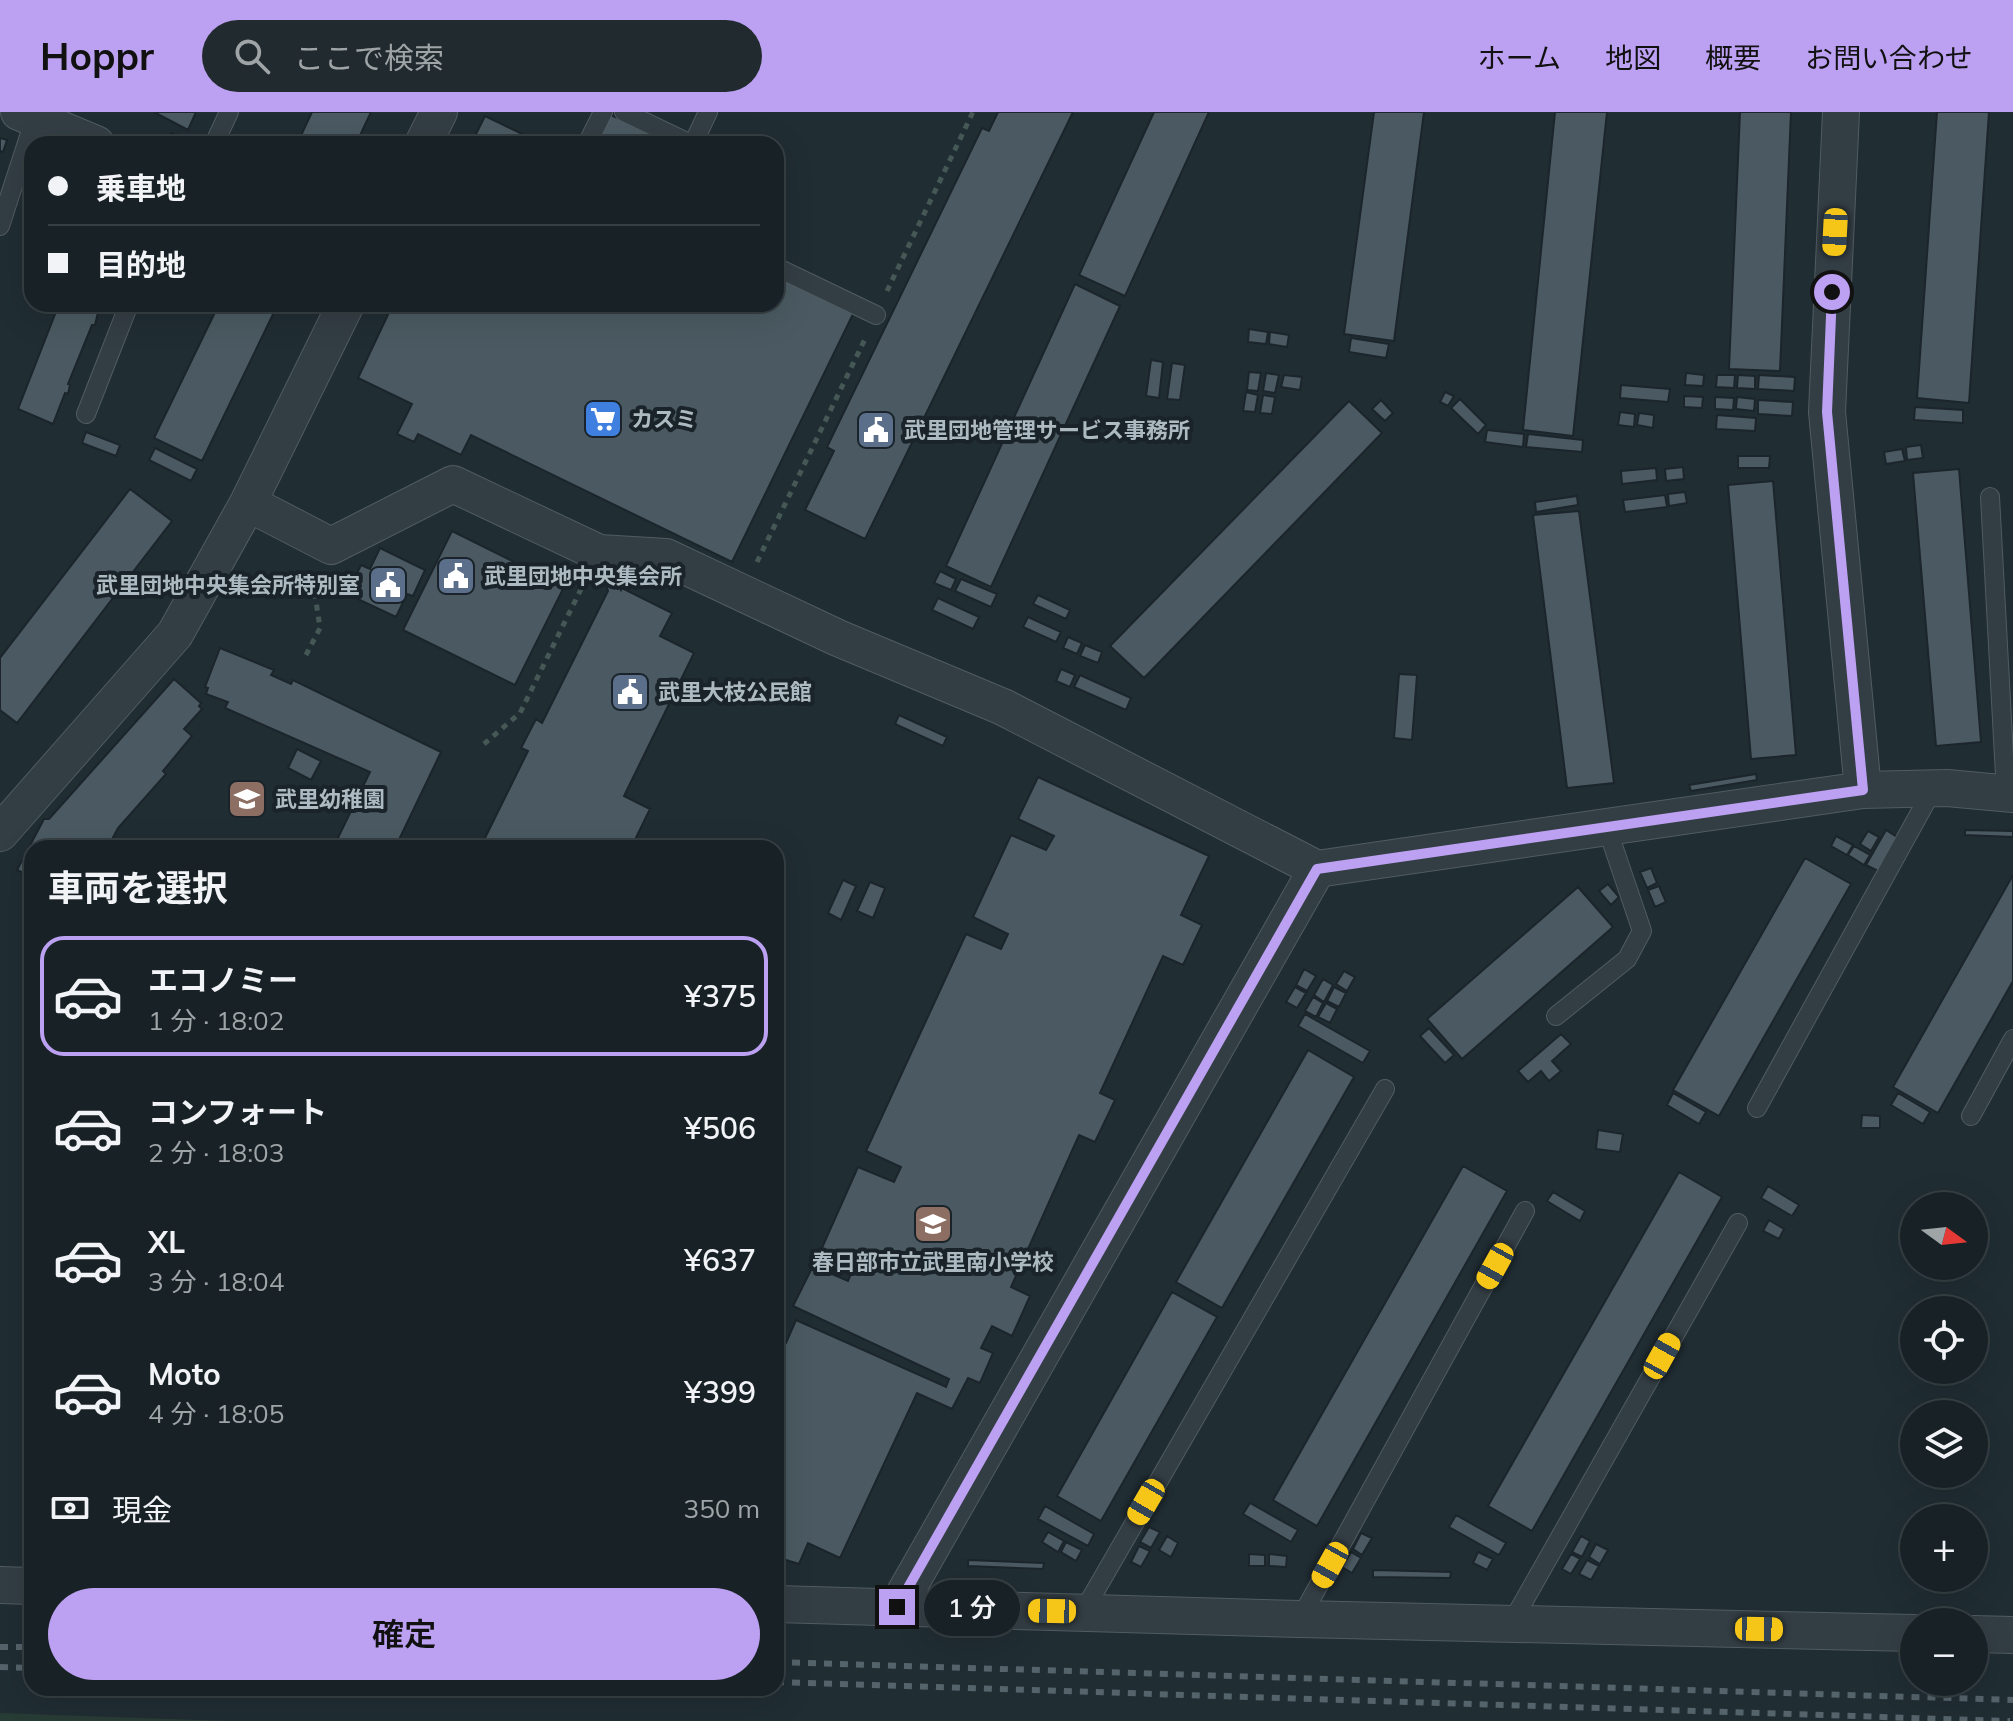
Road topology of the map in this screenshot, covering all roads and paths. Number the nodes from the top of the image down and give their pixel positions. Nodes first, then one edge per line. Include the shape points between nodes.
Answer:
1 (229, 112) edge
2 (439, 112) edge
3 (603, 112) edge
4 (708, 112) edge
5 (1841, 112) edge
6 (46, 118) edge
7 (631, 119) edge
8 (81, 136) edge
9 (218, 136) edge
10 (427, 136) edge
11 (591, 136) edge
12 (672, 136) edge
13 (696, 136) edge
14 (24, 170) edge
15 (0, 226) edge
16 (784, 271) edge
17 (126, 312) edge
18 (342, 312) edge
19 (876, 315) dead end
20 (86, 414) dead end
21 (1990, 497) dead end
22 (248, 503) junction
23 (599, 553) junction
24 (311, 570) dead end
25 (306, 655) dead end
26 (484, 744) dead end
27 (1933, 789) junction
28 (1863, 790) junction
29 (2009, 794) edge
30 (1607, 828) junction
31 (0, 833) edge
32 (1317, 869) junction
33 (1556, 1016) dead end
34 (2013, 1039) edge
35 (1385, 1089) dead end
36 (1757, 1108) dead end
37 (1971, 1116) dead end
38 (1525, 1211) dead end
39 (1738, 1223) dead end
40 (0, 1585) edge
41 (24, 1586) edge
42 (784, 1604) edge
43 (897, 1607) junction
44 (1083, 1612) junction
45 (1300, 1619) junction
46 (1512, 1622) junction
47 (1900, 1633) edge
48 (1988, 1634) edge
49 (2013, 1635) edge

1 - 9 lane
2 - 10 street
3 - 11 lane
4 - 13 lane
5 - 28 street via 1827,412
6 - 8 street
7 - 12 lane
14 - 15 lane
16 - 19 lane
17 - 20 lane
18 - 22 street
21 - 29 lane
22 - 23 street via 331,546 453,484
22 - 31 street via 175,634
23 - 26 path via 520,713
23 - 32 street via 666,557 838,638 1003,707
24 - 25 path via 320,628
27 - 28 street
27 - 29 street
27 - 36 lane
28 - 30 street
30 - 32 street
30 - 33 lane via 1642,931 1627,959
32 - 43 street
34 - 37 lane
35 - 44 lane
38 - 45 lane
39 - 46 lane
40 - 41 street
42 - 43 street
43 - 44 street
44 - 45 street
45 - 46 street
46 - 47 street
48 - 49 street

